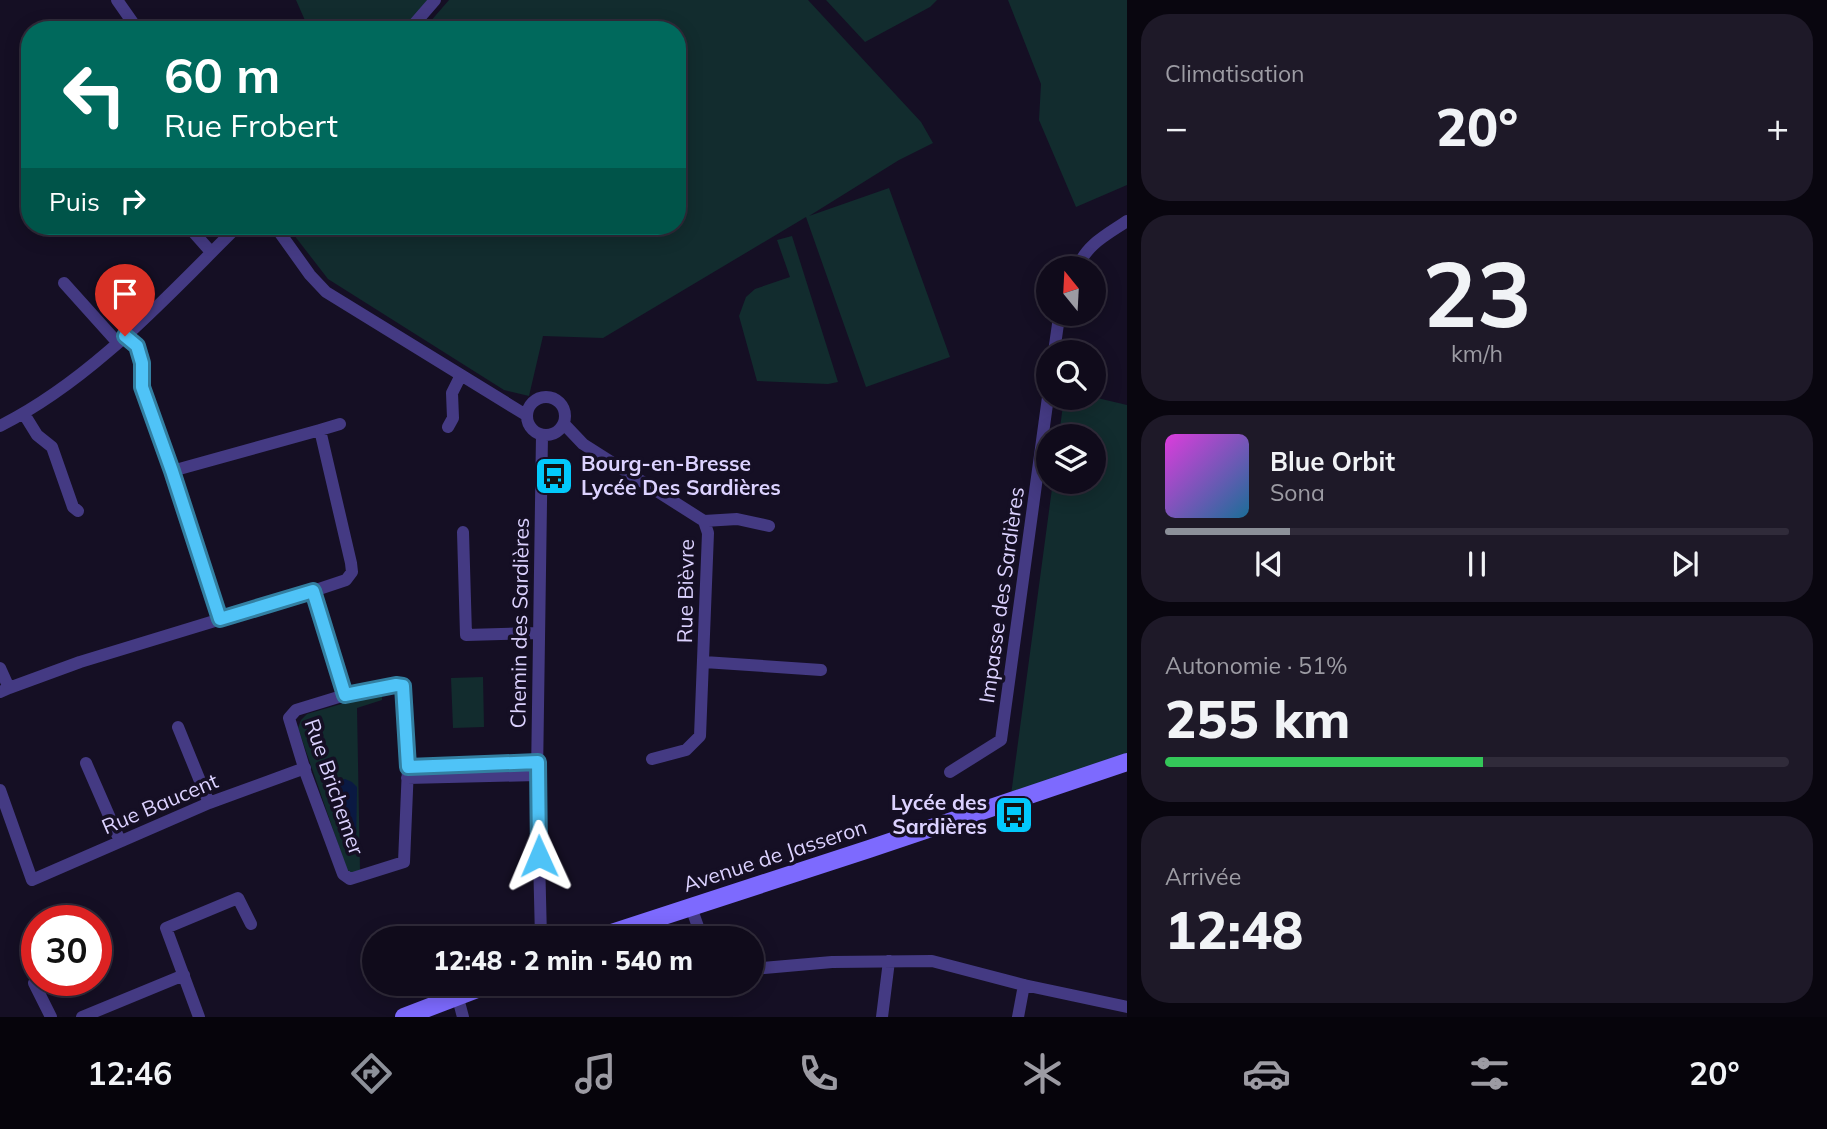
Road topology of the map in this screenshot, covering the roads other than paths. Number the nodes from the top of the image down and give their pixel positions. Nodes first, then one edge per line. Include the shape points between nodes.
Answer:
1 (117, 0) edge
2 (435, 0) edge
3 (132, 21) edge
4 (417, 21) edge
5 (1127, 221) edge
6 (196, 235) edge
7 (229, 235) edge
8 (281, 235) edge
9 (211, 252) junction
10 (1084, 256) edge
11 (64, 283) dead end
12 (121, 339) junction
13 (461, 375) junction
14 (499, 398) junction
15 (533, 401) junction
16 (1046, 410) edge
17 (24, 414) junction
18 (526, 415) junction
19 (340, 424) dead end
20 (564, 424) junction
21 (0, 425) edge
22 (448, 426) dead end
23 (320, 430) junction
24 (542, 435) junction
25 (172, 471) junction
26 (78, 511) dead end
27 (704, 522) junction
28 (769, 526) dead end
29 (463, 532) dead end
30 (313, 591) junction
31 (220, 619) junction
32 (538, 633) junction
33 (704, 662) junction
34 (0, 668) edge
35 (821, 670) dead end
36 (4, 690) edge
37 (345, 695) junction
38 (178, 727) dead end
39 (652, 759) dead end
40 (1127, 762) edge
41 (86, 763) dead end
42 (305, 768) junction
43 (538, 769) junction
44 (1127, 769) edge
45 (407, 772) junction
46 (950, 772) dead end
47 (0, 790) edge
48 (209, 803) junction
49 (120, 841) junction
50 (693, 912) junction
51 (251, 924) dead end
52 (541, 926) edge
53 (641, 926) edge
54 (657, 926) edge
55 (698, 926) edge
56 (889, 961) junction
57 (764, 968) edge
58 (184, 975) junction
59 (1024, 985) junction
60 (40, 996) edge
61 (442, 996) edge
62 (445, 996) edge
63 (460, 996) edge
64 (1127, 1007) edge
65 (51, 1017) edge
66 (82, 1017) edge
67 (199, 1017) edge
68 (391, 1017) edge
69 (404, 1017) edge
70 (463, 1017) edge
71 (882, 1017) edge
72 (1018, 1017) edge

1 - 3 street
2 - 4 street
5 - 10 street
6 - 9 street
7 - 9 street
8 - 13 street via 326,292
9 - 12 street
11 - 12 street
12 - 17 street via 67,386
12 - 25 street via 137,346 142,387
13 - 14 street
13 - 22 street via 452,393 453,418
14 - 15 street
14 - 18 street
15 - 18 street
15 - 20 street via 554,398 564,409
16 - 46 street, Impasse des Sardières via 1001,740
17 - 21 street
17 - 26 street via 37,435 52,447
18 - 24 street via 530,428
19 - 23 street
20 - 24 street via 554,434
20 - 27 street, Rue Bièvre via 583,444
23 - 25 street
23 - 30 street via 352,572 346,580
24 - 32 street, Chemin des Sardières
25 - 31 street
27 - 28 street via 737,519
27 - 33 street, Rue Bièvre via 708,533
29 - 32 street via 466,635
30 - 31 street
30 - 37 street
31 - 36 street
32 - 43 street, Chemin des Sardières
33 - 35 street
33 - 39 street, Rue Bièvre via 700,736 686,750
34 - 36 street
37 - 42 street, Rue Brichemer via 296,710 289,718
37 - 45 street, Rue Brichemer via 403,686
38 - 48 street
40 - 50 main road, Avenue de Jasseron
41 - 49 street
42 - 45 street, Rue Brichemer via 343,874 350,879 404,862
42 - 48 street, Rue Baucent
43 - 45 street
43 - 52 street, Chemin des Sardières
44 - 50 main road, Avenue de Jasseron
47 - 49 street, Rue Baucent via 32,880
48 - 49 street, Rue Baucent
50 - 53 main road, Avenue de Jasseron
50 - 54 main road, Avenue de Jasseron
50 - 55 street
51 - 58 street via 238,898 166,928
56 - 57 street
56 - 59 street via 932,961
56 - 71 street
58 - 66 street
58 - 67 street
59 - 64 street
59 - 72 street
60 - 65 street
61 - 68 main road
62 - 69 main road
63 - 70 street

